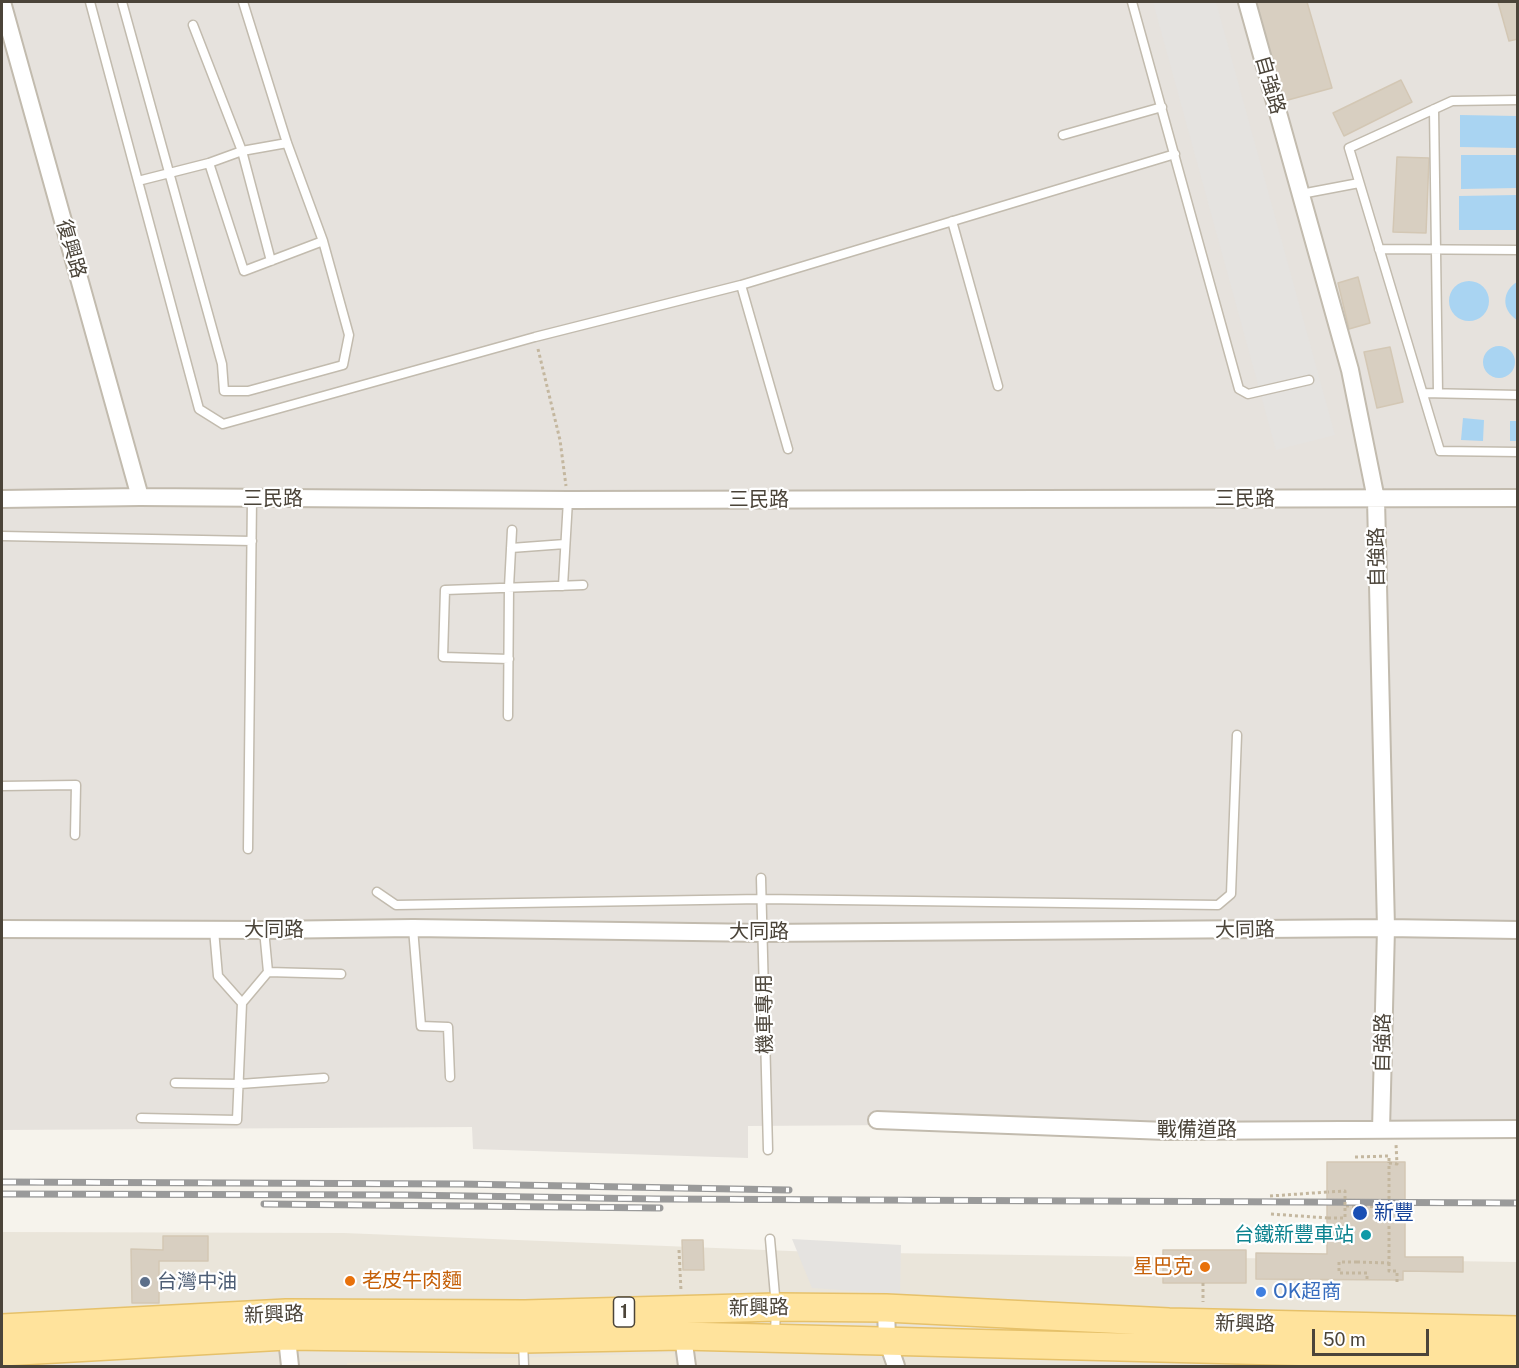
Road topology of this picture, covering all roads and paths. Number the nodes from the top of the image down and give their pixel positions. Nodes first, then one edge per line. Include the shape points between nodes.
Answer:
1 (2, 2) edge
2 (90, 2) edge
3 (122, 2) edge
4 (243, 2) edge
5 (1132, 2) edge
6 (1247, 2) edge
7 (193, 25) dead end
8 (1518, 100) edge
9 (1162, 107) junction
10 (1434, 110) junction
11 (1063, 135) dead end
12 (288, 143) junction
13 (242, 151) junction
14 (1175, 154) junction
15 (209, 163) junction
16 (169, 173) junction
17 (138, 181) junction
18 (1359, 183) junction
19 (1301, 194) junction
20 (952, 221) junction
21 (323, 241) junction
22 (1379, 249) junction
23 (1436, 249) junction
24 (1518, 250) edge
25 (271, 261) junction
26 (741, 285) junction
27 (535, 337) junction
28 (1309, 380) dead end
29 (998, 386) dead end
30 (1423, 393) junction
31 (1438, 393) junction
32 (1518, 395) edge
33 (788, 449) dead end
34 (1518, 452) edge
35 (140, 497) junction
36 (252, 498) junction
37 (1518, 498) edge
38 (2, 499) edge
39 (1376, 499) junction
40 (568, 500) junction
41 (512, 530) dead end
42 (2, 536) edge
43 (252, 541) junction
44 (565, 544) junction
45 (511, 548) junction
46 (584, 585) dead end
47 (563, 586) junction
48 (509, 587) junction
49 (509, 659) junction
50 (508, 716) dead end
51 (1237, 735) dead end
52 (2, 786) edge
53 (75, 835) dead end
54 (248, 849) dead end
55 (761, 878) dead end
56 (376, 892) dead end
57 (762, 899) junction
58 (413, 928) junction
59 (1386, 928) junction
60 (2, 929) edge
61 (214, 930) junction
62 (264, 930) junction
63 (1518, 930) edge
64 (763, 933) junction
65 (268, 972) junction
66 (340, 974) dead end
67 (242, 1003) junction
68 (450, 1077) dead end
69 (324, 1078) dead end
70 (175, 1083) dead end
71 (240, 1084) junction
72 (141, 1118) dead end
73 (877, 1120) dead end
74 (1381, 1130) junction
75 (1518, 1130) edge
76 (768, 1150) dead end
77 (1355, 1157) dead end
78 (1398, 1157) dead end
79 (1389, 1163) junction
80 (1270, 1196) dead end
81 (1346, 1206) junction
82 (1389, 1207) junction
83 (1271, 1214) dead end
84 (770, 1239) dead end
85 (679, 1250) dead end
86 (1389, 1263) junction
87 (1367, 1281) dead end
88 (1397, 1282) dead end
89 (1203, 1283) dead end
90 (776, 1307) junction
91 (1203, 1307) dead end
92 (886, 1308) junction
93 (682, 1323) junction
94 (286, 1325) junction
95 (524, 1327) junction
96 (2, 1328) edge
97 (1518, 1330) edge
98 (776, 1340) junction
99 (887, 1340) junction
100 (2, 1352) edge
101 (1518, 1357) edge
102 (1409, 1361) edge
103 (290, 1366) edge
104 (524, 1366) edge
105 (687, 1366) edge
106 (896, 1366) edge

1 - 35 street, 復興路
2 - 17 lane
3 - 16 lane
4 - 12 lane
5 - 9 lane
6 - 19 street, 自強路
7 - 13 lane
8 - 10 lane via 1452,101
9 - 11 lane
9 - 14 lane
10 - 18 lane via 1349,148
10 - 23 lane
12 - 13 lane
12 - 21 lane
13 - 15 lane
13 - 25 lane
14 - 20 lane
14 - 28 lane via 1239,389 1248,394
15 - 16 lane
15 - 25 lane via 244,271
16 - 17 lane
16 - 21 lane via 222,364 224,391 248,391 343,365 349,335
17 - 27 lane via 199,409 223,424
18 - 19 lane
18 - 22 lane
19 - 39 street, 自強路 via 1350,370
20 - 26 lane
20 - 29 lane
21 - 25 lane
22 - 23 lane
22 - 30 lane
23 - 24 lane
23 - 31 lane
26 - 27 lane
26 - 33 lane
27 - 40 path via 560,440
30 - 31 lane
30 - 34 lane via 1440,451
31 - 32 lane
35 - 36 street, 三民路
35 - 38 street, 三民路
36 - 40 street, 三民路
36 - 43 lane
37 - 39 street, 三民路
39 - 40 street, 三民路
39 - 59 street, 自強路
40 - 44 lane
41 - 45 lane
42 - 43 lane
43 - 54 lane
44 - 45 lane
44 - 47 lane
45 - 48 lane
46 - 47 lane
47 - 48 lane
48 - 49 lane
48 - 49 lane via 445,591 443,657
49 - 50 lane
51 - 57 lane via 1231,894 1218,905
52 - 53 lane via 76,786
55 - 57 lane, 機車專用
56 - 57 lane via 396,905
57 - 64 lane, 機車專用
58 - 62 street, 大同路
58 - 64 street, 大同路
58 - 68 lane via 421,1026 448,1027
59 - 63 street, 大同路
59 - 64 street, 大同路
59 - 74 street, 自強路
60 - 61 street, 大同路
61 - 62 street, 大同路
61 - 67 lane via 218,976
62 - 65 lane
64 - 76 lane, 機車專用
65 - 66 lane
65 - 67 lane
67 - 71 lane
69 - 71 lane
70 - 71 lane
71 - 72 lane via 237,1120
73 - 74 street, 戰備道路 via 1166,1131
74 - 75 street, 戰備道路
77 - 79 path via 1389,1156
78 - 79 path via 1397,1164
79 - 82 path, bridge
80 - 81 path, bridge via 1345,1191
81 - 82 path
81 - 83 path, bridge via 1345,1218
82 - 86 path, bridge
84 - 90 lane
85 - 93 path
86 - 87 path, bridge via 1339,1262 1339,1273 1367,1273
86 - 88 path via 1389,1271 1397,1271
89 - 91 path
90 - 92 main road, 新興路 / 1
90 - 93 main road, 新興路 / 1
90 - 98 lane
92 - 97 main road, 新興路 / 1 via 1169,1322
92 - 99 street
93 - 95 main road, 新興路 / 1
93 - 98 main road, 新興路 / 1
93 - 105 street
94 - 95 main road, 新興路 / 1
94 - 96 main road, 新興路 / 1
94 - 100 main road, 新興路 / 1
94 - 103 street
95 - 104 lane
98 - 99 main road, 新興路 / 1
99 - 102 main road, 新興路 / 1 via 1245,1349
99 - 106 street
101 - 102 main road, 新興路 / 1

